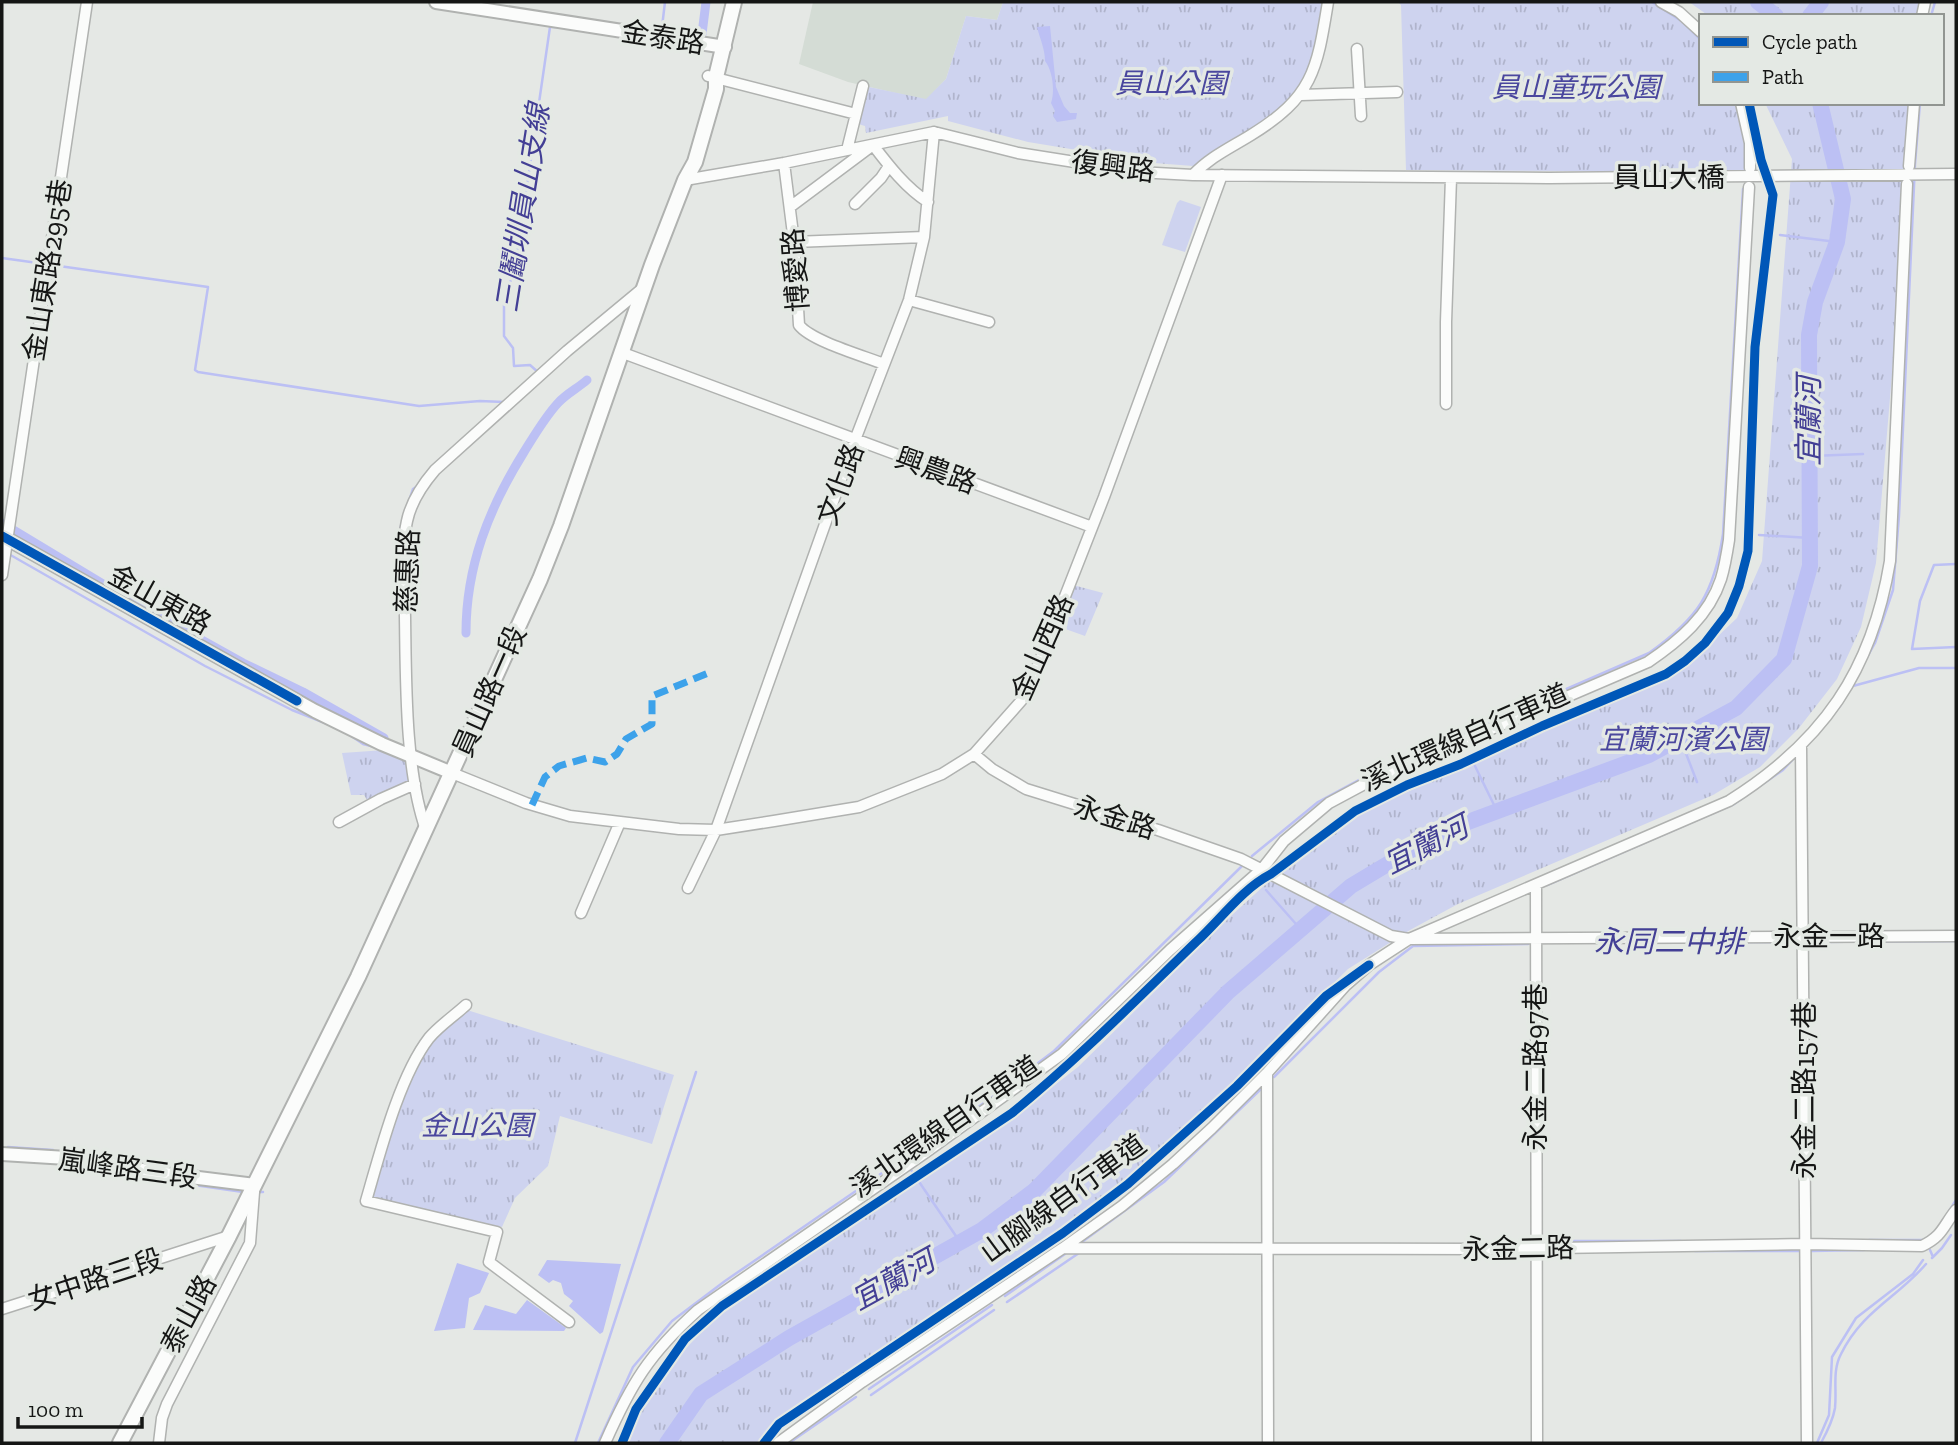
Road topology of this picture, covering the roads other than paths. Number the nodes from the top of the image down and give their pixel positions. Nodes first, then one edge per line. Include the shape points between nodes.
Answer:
1 (87, 2) edge
2 (436, 2) edge
3 (724, 2) edge
4 (734, 2) edge
5 (1328, 2) edge
6 (1661, 2) edge
7 (1699, 30) edge
8 (720, 46) junction
9 (1357, 49) dead end
10 (712, 77) junction
11 (863, 86) dead end
12 (1397, 92) dead end
13 (1360, 93) junction
14 (1301, 94) junction
15 (1741, 105) edge
16 (1914, 105) edge
17 (856, 114) junction
18 (1361, 116) dead end
19 (934, 132) junction
20 (873, 145) junction
21 (847, 150) junction
22 (783, 163) junction
23 (889, 166) junction
24 (1909, 166) dead end
25 (1750, 168) dead end
26 (1956, 174) edge
27 (1193, 175) junction
28 (1222, 175) junction
29 (1451, 177) junction
30 (1549, 178) joint
31 (685, 180) junction
32 (1907, 184) dead end
33 (1749, 187) dead end
34 (928, 202) junction
35 (855, 204) dead end
36 (790, 207) junction
37 (923, 237) junction
38 (794, 242) junction
39 (646, 285) junction
40 (909, 300) junction
41 (989, 323) dead end
42 (623, 353) junction
43 (884, 364) junction
44 (1446, 404) dead end
45 (855, 440) junction
46 (1092, 527) junction
47 (4, 537) edge
48 (2, 575) edge
49 (1801, 746) junction
50 (974, 754) junction
51 (412, 755) junction
52 (452, 773) junction
53 (415, 784) junction
54 (339, 822) dead end
55 (620, 822) junction
56 (716, 830) junction
57 (426, 831) junction
58 (1262, 869) junction
59 (1280, 879) joint
60 (1536, 886) junction
61 (688, 888) dead end
62 (581, 913) dead end
63 (1803, 936) junction
64 (1956, 936) edge
65 (1535, 937) junction
66 (1409, 939) junction
67 (466, 1005) dead end
68 (1268, 1073) junction
69 (2, 1154) edge
70 (255, 1185) junction
71 (1956, 1210) edge
72 (229, 1236) junction
73 (1805, 1244) junction
74 (1268, 1247) junction
75 (1063, 1248) junction
76 (1536, 1248) junction
77 (2, 1309) edge
78 (569, 1322) dead end
79 (120, 1443) edge
80 (159, 1443) edge
81 (605, 1443) edge
82 (778, 1443) edge
83 (1268, 1443) edge
84 (1537, 1443) edge
85 (1807, 1443) edge

1 - 47 street, 金山東路295巷
2 - 8 street, 金泰路
3 - 8 main road, 員山路一段
4 - 8 main road, 員山路一段
5 - 14 street via 1315,68
6 - 7 street
8 - 10 main road, 員山路一段
9 - 13 street
10 - 17 street
10 - 31 main road, 員山路一段 via 716,89 695,162
11 - 17 street
12 - 13 street
13 - 14 street
13 - 18 street
14 - 27 street
15 - 25 street
16 - 24 street
17 - 21 street
19 - 20 street, 復興路
19 - 27 street, 復興路 via 1017,153 1138,172
19 - 34 street, 文化路
20 - 21 street, 復興路
20 - 23 street
20 - 36 street
21 - 22 street, 復興路
22 - 31 street, 復興路
22 - 36 street, 博愛路
23 - 34 street
23 - 35 street
26 - 30 street, 員山大橋
27 - 28 street, 復興路
28 - 29 street, 復興路
28 - 46 street, 金山西路
29 - 30 street, 復興路
29 - 44 street
31 - 39 main road, 員山路一段
32 - 49 street via 1890,561 1884,596 1873,634 1852,678
33 - 58 street via 1729,540 1720,580 1704,611 1679,640 1648,662 1370,781 1329,803 1284,841
34 - 37 street, 文化路
36 - 38 street, 博愛路
37 - 38 street
37 - 40 street, 文化路
38 - 43 street, 博愛路 via 797,318 803,331
39 - 42 main road, 員山路一段
39 - 51 street, 慈惠路 via 519,393 421,487 407,519 404,557
40 - 41 street
40 - 43 street, 文化路
42 - 45 street, 興農路
42 - 52 main road, 員山路一段 via 540,579
43 - 45 street, 文化路
45 - 46 street, 興農路
45 - 56 street, 文化路
46 - 50 street, 金山西路 via 1031,682 1021,701
47 - 48 street, 金山東路295巷
47 - 51 street, 金山東路 via 297,701
49 - 60 street via 1769,775 1729,801
49 - 63 street, 永金二路157巷
50 - 56 street, 金山西路 via 942,774 859,807
50 - 58 street, 永金路 via 1026,789 1192,841
51 - 52 street, 金山東路
51 - 53 street, 慈惠路
52 - 55 street, 金山西路 via 570,816
52 - 57 main road, 員山路一段
53 - 54 street
53 - 57 street, 慈惠路
55 - 56 street, 金山西路
55 - 62 street
56 - 61 street, 文化路
57 - 70 main road, 員山路一段
58 - 59 street, 永金路
58 - 81 street via 1062,1054 698,1310 649,1360 626,1395
59 - 66 street, 永金一路 via 1391,936
60 - 65 street, 永金二路97巷
60 - 66 street
63 - 64 street, 永金一路
63 - 65 street, 永金一路
63 - 73 street, 永金二路157巷
65 - 66 street, 永金一路
65 - 76 street, 永金二路97巷
66 - 68 street via 1346,985
67 - 78 street via 429,1038 410,1069 366,1200 497,1232 489,1262
68 - 74 street
68 - 75 street via 1173,1164
69 - 70 street, 嵐峰路三段 via 83,1159
70 - 72 main road, 泰山路
70 - 80 street via 250,1243 167,1404
71 - 73 street, 永金二路 via 1942,1233 1922,1246
72 - 77 street, 女中路三段
72 - 79 main road, 泰山路
73 - 76 street, 永金二路
73 - 85 street, 永金二路157巷
74 - 75 street, 永金二路
74 - 76 street, 永金二路
74 - 83 street
75 - 82 street
76 - 84 street, 永金二路97巷

